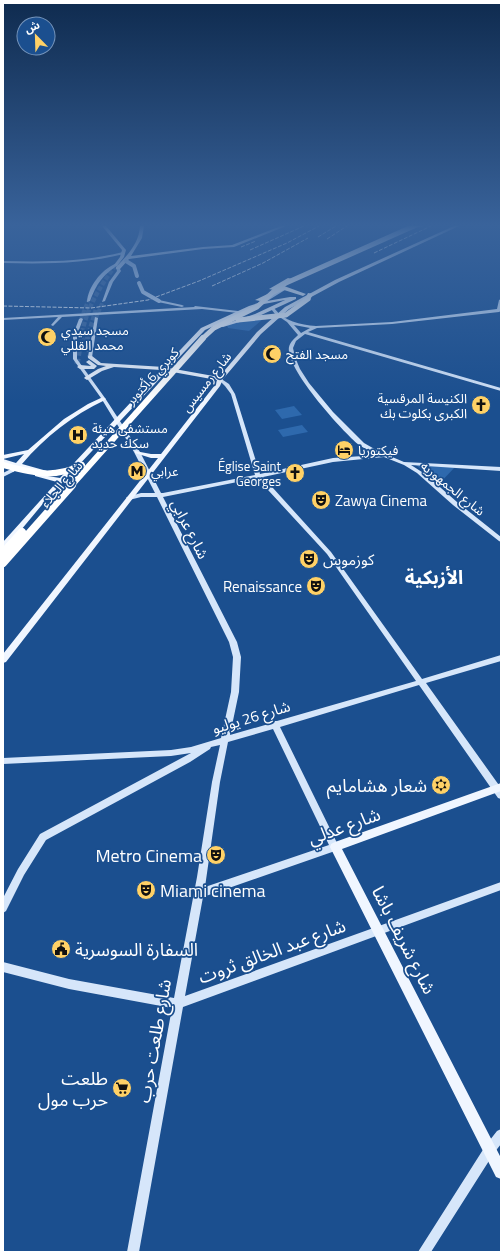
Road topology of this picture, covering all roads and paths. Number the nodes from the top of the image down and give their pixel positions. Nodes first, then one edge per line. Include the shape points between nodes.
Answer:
1 (97, 285) edge
2 (110, 285) edge
3 (139, 285) edge
4 (282, 285) edge
5 (283, 285) edge
6 (285, 285) edge
7 (323, 285) edge
8 (333, 285) edge
9 (284, 288) junction
10 (271, 292) junction
11 (303, 294) junction
12 (309, 296) junction
13 (296, 297) junction
14 (501, 300) edge
15 (88, 301) tunnel mouth
16 (103, 301) tunnel mouth
17 (260, 301) junction
18 (198, 308) junction
19 (273, 309) junction
20 (500, 310) edge
21 (238, 312) junction
22 (257, 315) junction
23 (277, 315) junction
24 (61, 316) junction
25 (250, 317) junction
26 (96, 318) tunnel mouth
27 (3, 319) edge
28 (81, 319) tunnel mouth
29 (272, 319) junction
30 (286, 320) junction
31 (227, 322) junction
32 (214, 324) junction
33 (53, 325) dead end
34 (316, 327) junction
35 (303, 334) junction
36 (90, 357) junction
37 (117, 365) junction
38 (80, 367) junction
39 (164, 369) junction
40 (176, 371) junction
41 (88, 378) junction
42 (220, 379) junction
43 (501, 390) edge
44 (103, 399) junction
45 (117, 422) junction
46 (124, 432) junction
47 (30, 451) junction
48 (137, 452) junction
49 (161, 456) junction
50 (389, 456) junction
51 (3, 457) edge
52 (3, 461) edge
53 (403, 463) junction
54 (82, 465) junction
55 (3, 466) edge
56 (15, 467) junction
57 (501, 470) edge
58 (148, 473) junction
59 (3, 475) edge
60 (258, 475) junction
61 (64, 478) junction
62 (81, 479) junction
63 (158, 495) junction
64 (129, 498) junction
65 (501, 540) edge
66 (3, 546) edge
67 (3, 553) edge
68 (3, 563) edge
69 (3, 568) edge
70 (501, 658) edge
71 (3, 660) edge
72 (236, 671) joint
73 (421, 682) junction
74 (275, 724) junction
75 (225, 740) junction
76 (210, 745) junction
77 (3, 761) edge
78 (500, 790) edge
79 (335, 847) junction
80 (501, 886) edge
81 (198, 894) junction
82 (3, 908) edge
83 (379, 930) junction
84 (3, 966) edge
85 (177, 1004) junction
86 (501, 1135) edge
87 (490, 1149) junction
88 (501, 1172) edge
89 (133, 1252) edge
90 (424, 1252) edge

1 - 15 street
2 - 16 street
3 - 18 street, bridge via 145,293 164,303
4 - 10 highway, bridge
5 - 9 street
6 - 10 highway, bridge
7 - 11 main road
8 - 12 main road, شارع رمسيس
9 - 11 highway
9 - 17 highway
10 - 31 highway, كوبري 6 أكتوبر, bridge via 257,307
10 - 32 highway, كوبري 6 أكتوبر, bridge via 249,309
11 - 13 main road
12 - 23 main road, شارع رمسيس
12 - 31 highway, bridge via 283,316
13 - 17 main road, شارع الجلاء
13 - 19 main road, شارع الجلاء
14 - 20 street
17 - 21 main road, شارع الجلاء
17 - 32 highway
18 - 21 street
18 - 24 street
19 - 22 main road, شارع الجلاء
19 - 23 street
20 - 34 street via 384,324
21 - 32 main road, شارع الجلاء
22 - 25 main road, شارع الجلاء
22 - 29 main road
23 - 29 main road, شارع رمسيس
23 - 30 street
24 - 27 street
24 - 33 street
25 - 32 main road
25 - 40 main road, شارع الجلاء via 213,331
26 - 36 street
28 - 38 street, شارع عرابي via 74,341 74,355
29 - 42 main road, شارع رمسيس
30 - 34 street
30 - 35 street
31 - 68 highway, كوبري 6 أكتوبر, bridge via 211,331 196,346
32 - 39 main road, شارع الجلاء via 194,337
32 - 54 highway, كوبري 6 أكتوبر, bridge via 161,377
34 - 35 street
35 - 43 street
35 - 50 street, شارع الجمهوريه via 292,345 291,354 312,390 359,441
36 - 37 main road via 100,364
36 - 38 main road via 89,361 94,367
37 - 39 main road
37 - 41 main road via 100,370
38 - 41 street, شارع عرابي
39 - 40 main road
39 - 45 main road, شارع الجلاء
40 - 42 main road
40 - 46 main road, شارع الجلاء
41 - 44 street, شارع عرابي
42 - 49 main road, شارع رمسيس via 218,385
42 - 60 street via 227,384 233,394
44 - 45 street, شارع عرابي
44 - 47 main road via 74,414
45 - 46 street, شارع عرابي
45 - 61 main road, شارع الجلاء
46 - 48 street, شارع عرابي
46 - 62 main road, شارع الجلاء
47 - 51 main road
47 - 56 main road
48 - 49 main road
48 - 58 street, شارع عرابي
49 - 58 main road, شارع رمسيس
50 - 53 street, شارع الجمهوريه
50 - 60 street via 333,460
52 - 56 main road
53 - 57 street
53 - 65 street, شارع الجمهوريه via 425,477
54 - 55 highway, bridge via 67,473 48,476
54 - 67 highway, كوبري 6 أكتوبر, bridge
55 - 56 main road
56 - 59 street
56 - 61 main road
58 - 63 street, شارع عرابي
58 - 64 main road, شارع رمسيس
60 - 63 street
60 - 73 street via 329,553
61 - 62 main road
61 - 66 main road, شارع الجلاء
62 - 69 main road, شارع الجلاء
63 - 64 street
63 - 72 street, شارع عرابي via 233,642 237,657
64 - 71 main road, شارع رمسيس
70 - 73 street, شارع 26 يوليو
72 - 75 street, شارع طلعت حرب
73 - 74 street, شارع 26 يوليو
73 - 78 street
74 - 75 street, شارع 26 يوليو
74 - 79 street, شارع شريف باشا
75 - 76 street, شارع 26 يوليو
75 - 81 street, شارع طلعت حرب
76 - 77 street, شارع 26 يوليو via 171,753
76 - 82 street via 187,760 43,837
78 - 79 main road, شارع عدلي
79 - 81 street, شارع عدلي
79 - 83 main road, شارع شريف باشا
80 - 83 street, شارع عبد الخالق ثروت
81 - 85 street, شارع طلعت حرب
83 - 85 street, شارع عبد الخالق ثروت
83 - 87 main road, شارع شريف باشا
84 - 85 street via 68,984
85 - 89 street, شارع طلعت حرب
86 - 87 street
87 - 88 main road, شارع شريف باشا
87 - 90 street

